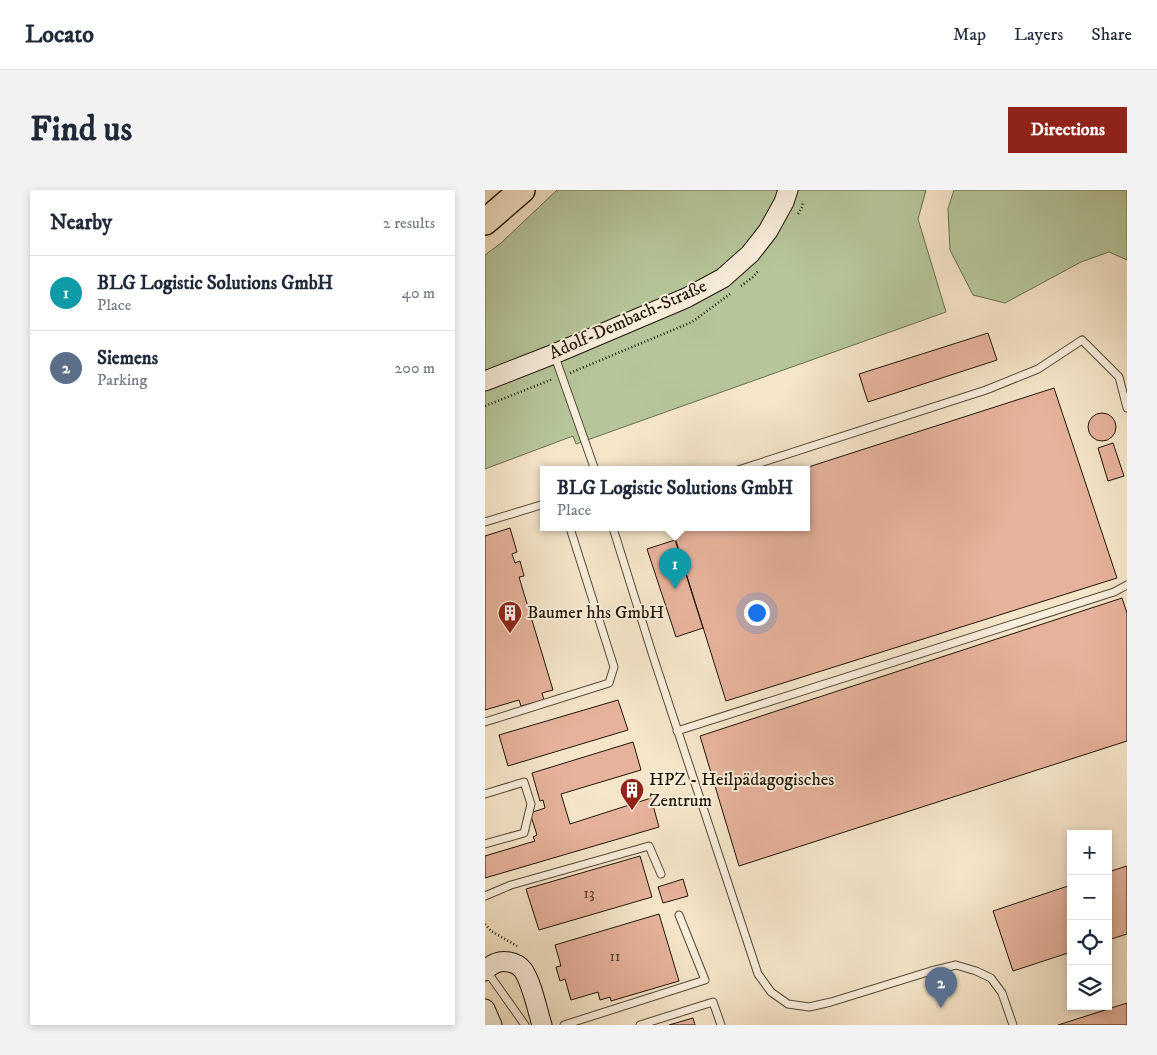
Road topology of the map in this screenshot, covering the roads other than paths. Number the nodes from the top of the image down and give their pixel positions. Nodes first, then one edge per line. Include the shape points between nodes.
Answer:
1 (522, 190) edge
2 (787, 190) edge
3 (485, 222) edge
4 (554, 354) junction
5 (485, 381) edge
6 (1127, 408) edge
7 (594, 466) edge
8 (750, 466) edge
9 (540, 505) edge
10 (485, 522) edge
11 (571, 531) edge
12 (614, 531) edge
13 (1127, 585) edge
14 (485, 722) edge
15 (677, 731) junction
16 (485, 794) edge
17 (485, 844) edge
18 (661, 874) dead end
19 (485, 896) edge
20 (679, 915) dead end
21 (487, 965) edge
22 (485, 1009) edge
23 (535, 1023) edge
24 (492, 1025) edge
25 (564, 1025) edge
26 (640, 1025) edge
27 (721, 1025) edge
28 (1013, 1025) edge

1 - 3 highway
2 - 4 main road, Adolf-Dembach-Straße via 768,231 751,254 723,278 686,298
4 - 5 main road, Adolf-Dembach-Straße
4 - 7 lane
6 - 8 lane via 1119,377 1082,340 1038,369 986,390
9 - 10 lane
11 - 14 lane via 614,667 609,683
12 - 15 lane
13 - 15 lane
15 - 28 lane via 757,974 771,992 788,1004 809,1007 956,965 991,978 1002,993
16 - 17 lane via 524,782 531,804 524,833
18 - 19 lane via 649,846 511,884
20 - 25 lane via 705,980
21 - 23 lane
21 - 23 main road via 503,961 522,968 529,982
22 - 24 main road
26 - 27 lane via 713,1002

